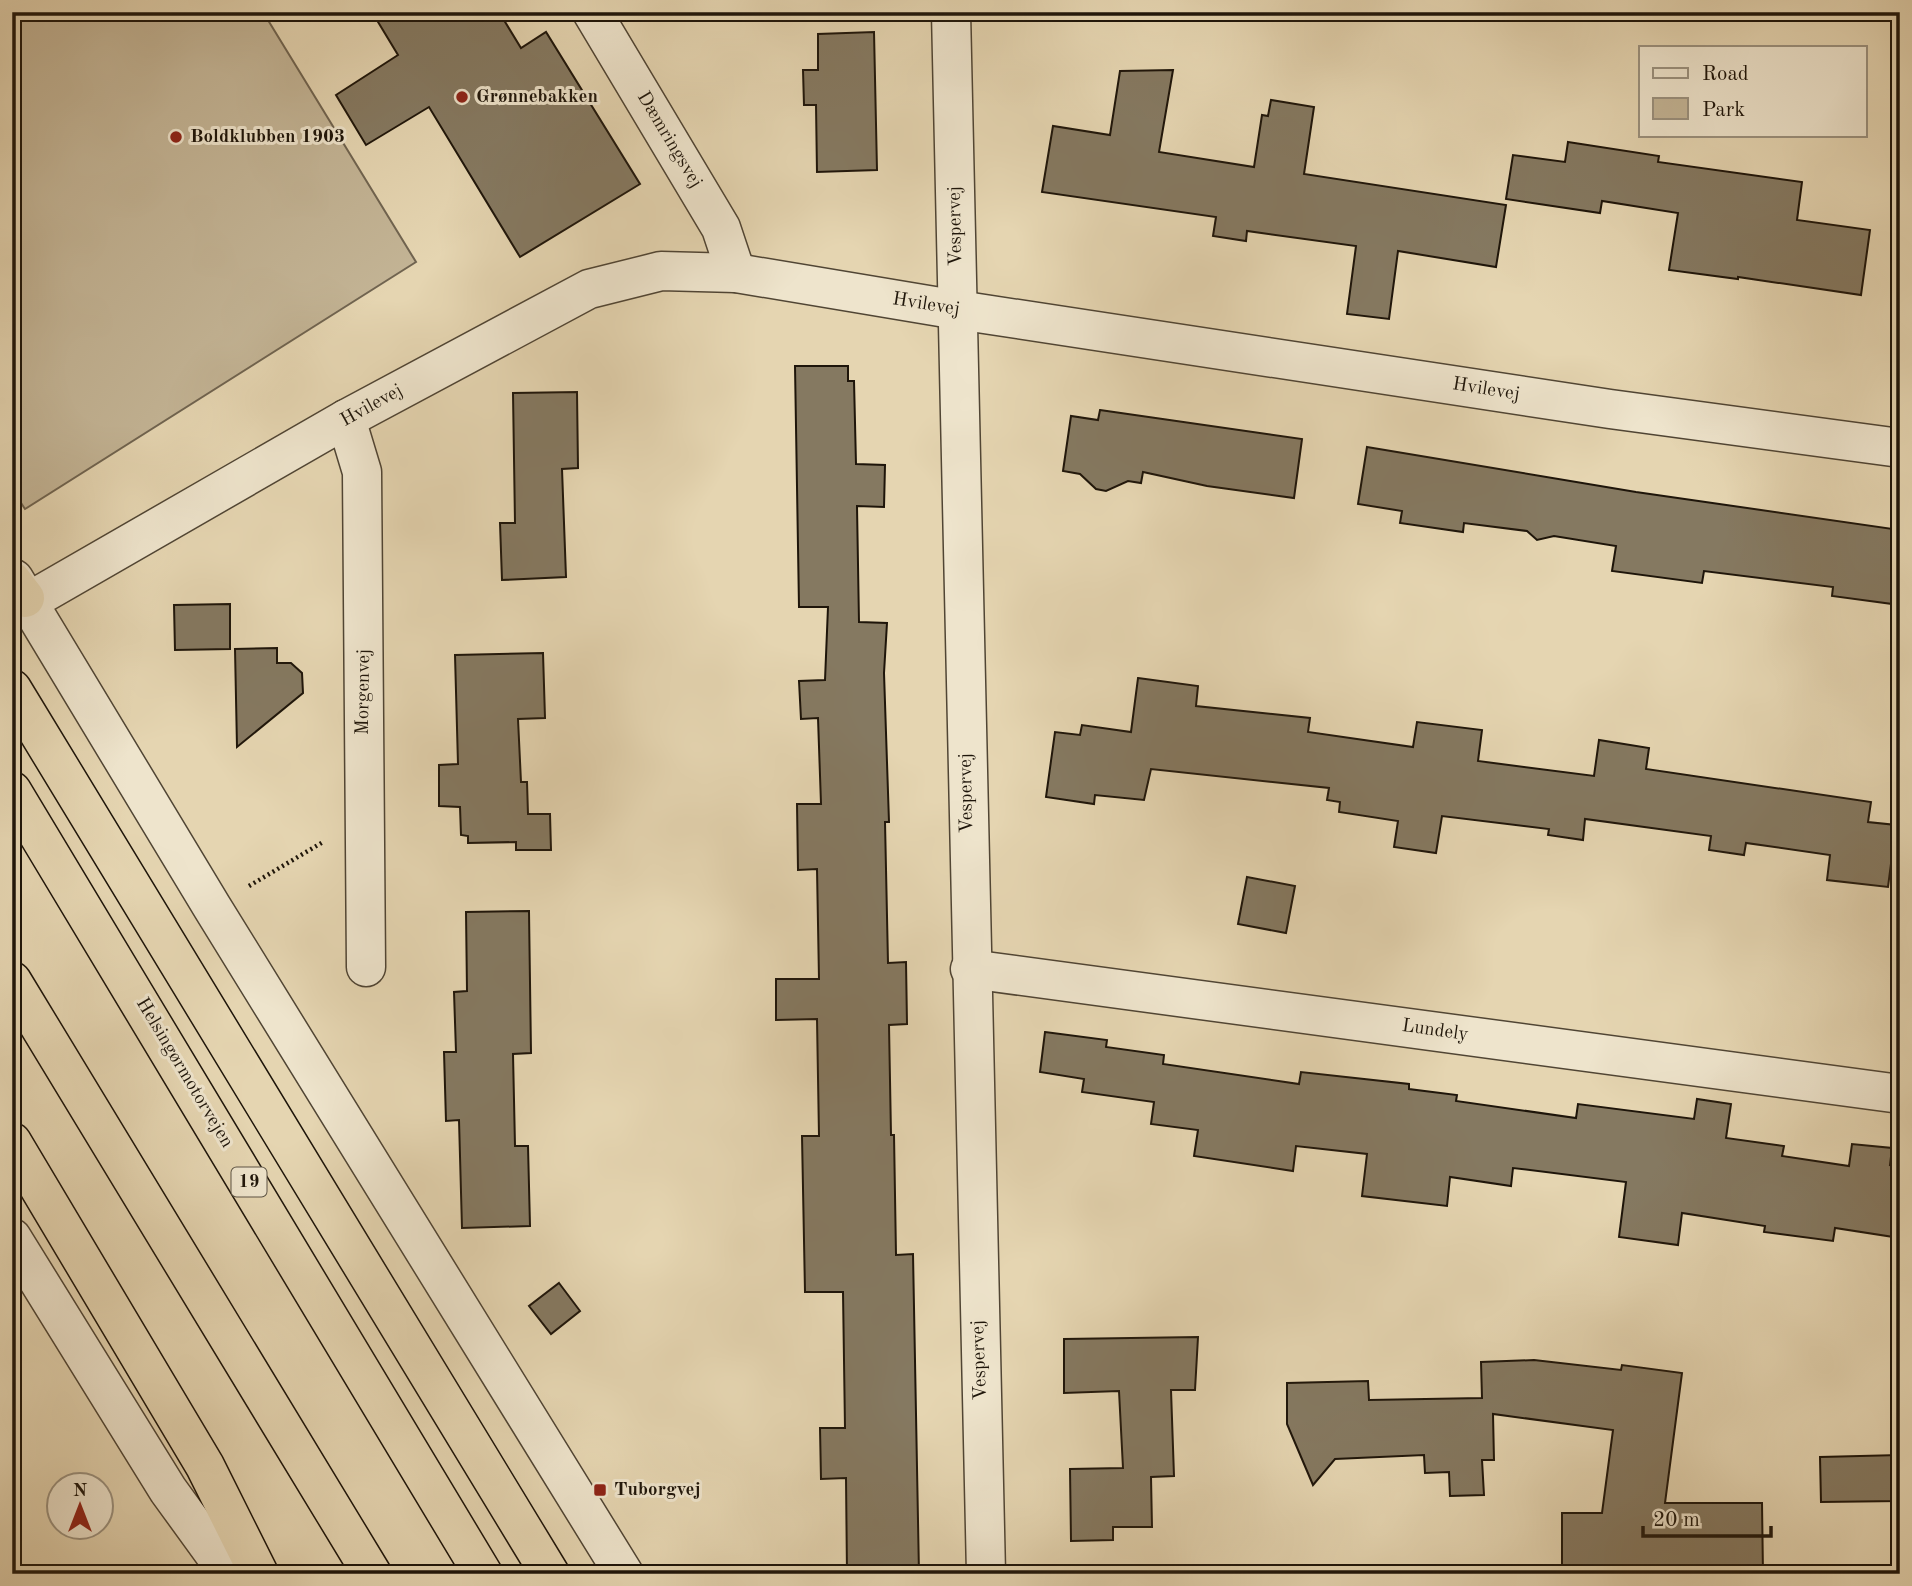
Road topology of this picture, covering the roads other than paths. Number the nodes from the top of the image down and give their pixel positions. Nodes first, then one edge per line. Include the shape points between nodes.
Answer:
1 (592, 12) edge
2 (951, 12) edge
3 (736, 273) junction
4 (958, 310) junction
5 (346, 419) junction
6 (1900, 449) edge
7 (19, 589) edge
8 (12, 689) edge
9 (12, 791) edge
10 (366, 967) dead end
11 (970, 969) junction
12 (12, 981) edge
13 (1900, 1094) edge
14 (12, 1142) edge
15 (12, 1238) edge
16 (25, 1287) edge
17 (229, 1574) edge
18 (259, 1574) edge
19 (372, 1574) edge
20 (484, 1574) edge
21 (550, 1574) edge
22 (624, 1574) edge
23 (986, 1574) edge

1 - 3 street, Dæmringsvej via 721,228
2 - 4 street, Vespervej
3 - 4 street, Hvilevej
3 - 5 street, Hvilevej via 661,271 589,289
4 - 6 street, Hvilevej
4 - 11 street, Vespervej
5 - 7 street, Hvilevej
5 - 10 street, Morgenvej via 362,472
7 - 22 street
8 - 21 highway
9 - 20 highway, Helsingørmotorvejen / 19
11 - 13 street, Lundely
11 - 23 street, Vespervej
12 - 19 highway
14 - 18 highway via 205,1466
15 - 16 street
16 - 17 street

